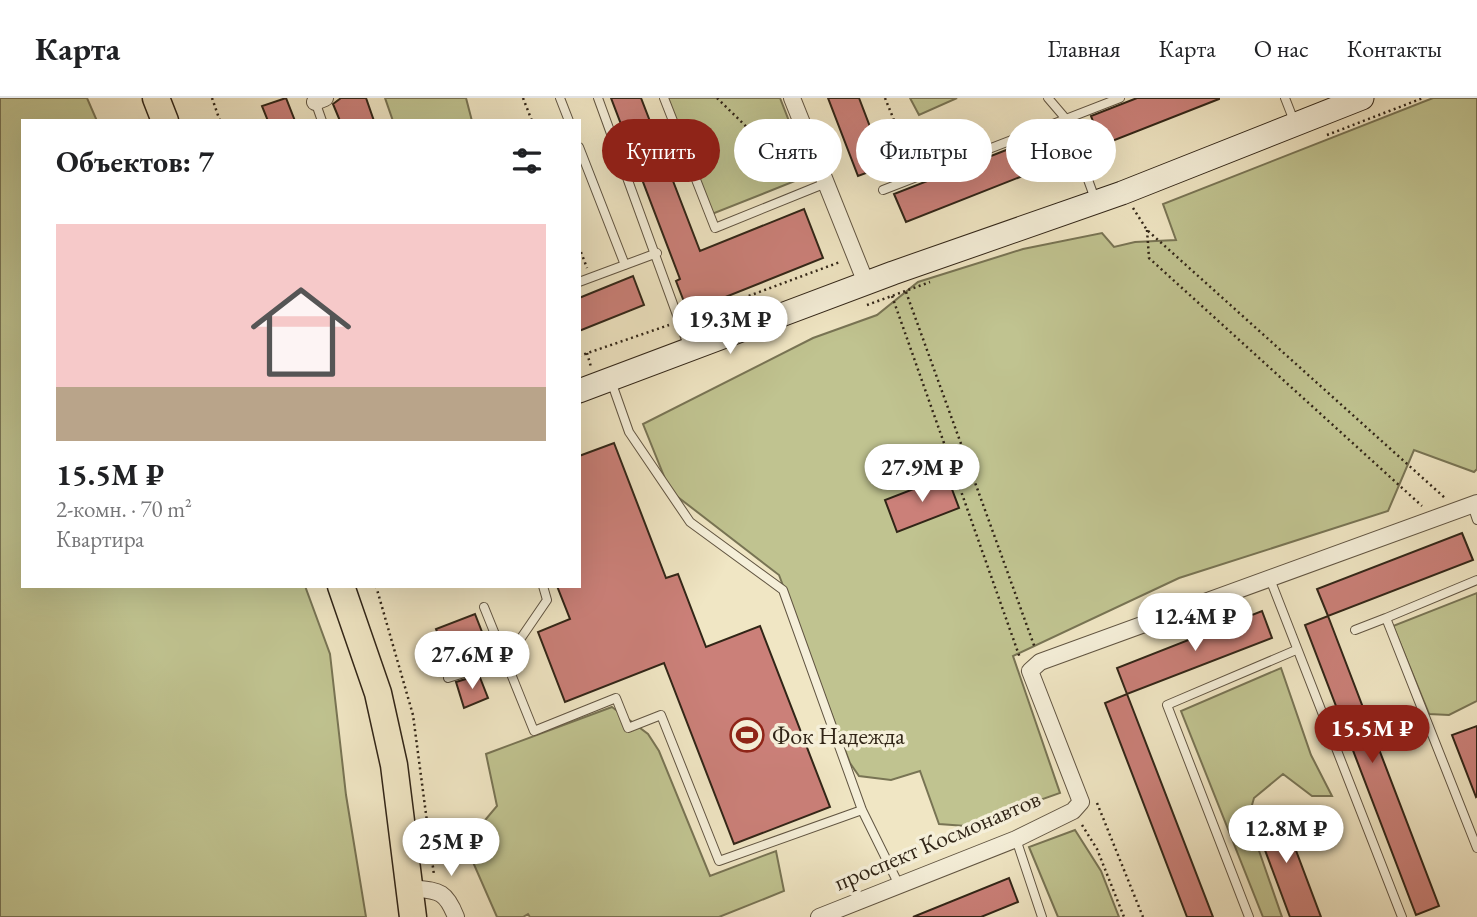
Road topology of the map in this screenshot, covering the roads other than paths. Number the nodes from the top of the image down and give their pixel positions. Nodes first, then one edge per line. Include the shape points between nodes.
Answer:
1 (156, 98) edge
2 (560, 98) edge
3 (598, 98) edge
4 (664, 98) edge
5 (792, 98) edge
6 (1048, 98) edge
7 (1120, 98) edge
8 (1286, 98) edge
9 (1362, 98) edge
10 (318, 99) edge
11 (164, 119) edge
12 (322, 119) edge
13 (568, 119) edge
14 (1066, 119) joint
15 (1295, 125) junction
16 (1006, 142) edge
17 (581, 152) edge
18 (1089, 182) edge
19 (819, 186) junction
20 (883, 190) dead end
21 (1096, 201) junction
22 (657, 253) junction
23 (625, 265) junction
24 (581, 281) edge
25 (866, 283) junction
26 (689, 348) junction
27 (610, 378) junction
28 (581, 390) edge
29 (1471, 509) edge
30 (1270, 579) junction
31 (1477, 580) edge
32 (342, 588) edge
33 (544, 588) edge
34 (484, 607) dead end
35 (1386, 618) junction
36 (1355, 630) dead end
37 (1296, 650) junction
38 (506, 660) junction
39 (448, 678) dead end
40 (862, 810) junction
41 (1016, 839) junction
42 (1477, 848) edge
43 (410, 888) junction
44 (900, 888) junction
45 (413, 917) edge
46 (456, 917) edge
47 (819, 917) edge
48 (1042, 917) edge
49 (1249, 917) edge
50 (1402, 917) edge

1 - 11 main road
2 - 13 lane
3 - 22 lane
4 - 19 lane via 715,228
5 - 19 street
6 - 14 lane
7 - 14 lane
8 - 15 lane
9 - 15 main road
10 - 12 lane
15 - 21 main road
16 - 20 lane
17 - 23 lane
18 - 21 lane
19 - 25 street
21 - 25 main road
22 - 23 lane
22 - 26 lane
23 - 24 lane
25 - 26 main road
26 - 27 main road
27 - 28 main road
27 - 40 lane via 629,432 690,522 783,590
29 - 30 street via 1434,517
30 - 37 lane
30 - 41 street, проспект Космонавтов via 1040,662 1030,671 1081,802 1073,811
31 - 35 lane
32 - 43 main road via 380,705 394,765
33 - 38 lane via 547,600
34 - 38 lane
35 - 36 lane
35 - 42 lane
37 - 49 lane via 1167,705
37 - 50 lane
38 - 39 lane
38 - 40 lane via 534,731 616,698 628,728 661,715 719,861
40 - 44 lane
41 - 44 street, проспект Космонавтов
41 - 48 lane
43 - 45 main road
43 - 46 street via 435,890 448,897
44 - 47 street, проспект Космонавтов

